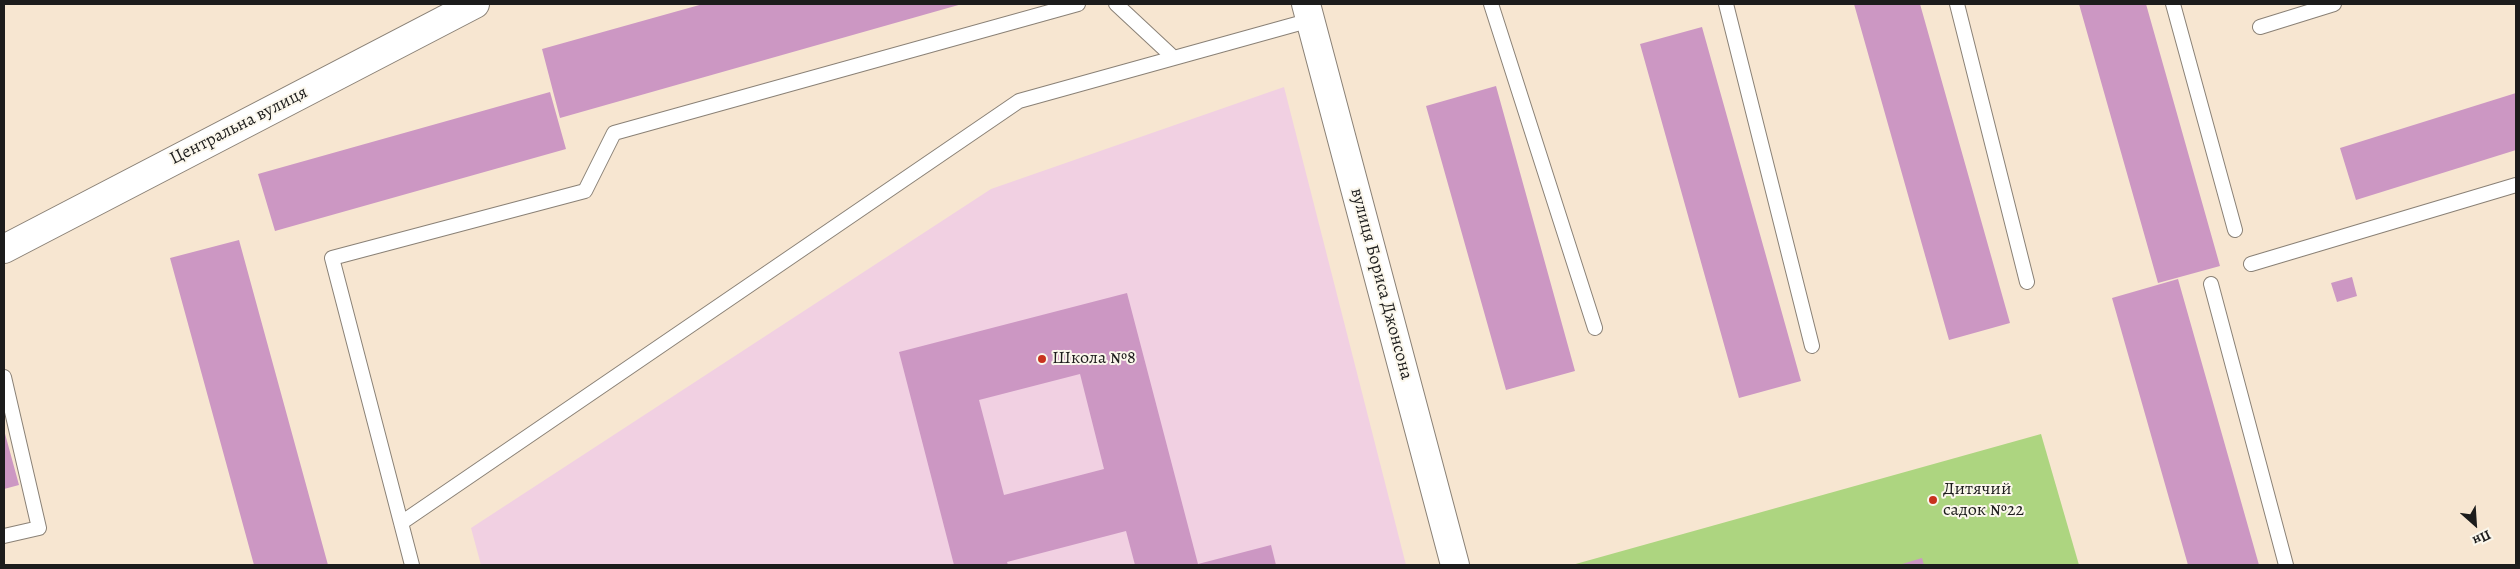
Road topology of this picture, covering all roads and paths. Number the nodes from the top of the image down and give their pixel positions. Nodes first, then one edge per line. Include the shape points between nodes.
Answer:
1 (475, 4) edge
2 (1078, 4) edge
3 (1116, 4) edge
4 (1491, 4) edge
5 (1726, 4) edge
6 (1957, 4) edge
7 (2173, 4) edge
8 (2334, 4) edge
9 (1308, 12) edge
10 (2260, 27) dead end
11 (1174, 58) junction
12 (2516, 185) edge
13 (2234, 230) dead end
14 (4, 249) edge
15 (2251, 264) dead end
16 (2027, 282) dead end
17 (2211, 284) dead end
18 (1595, 328) dead end
19 (1812, 346) dead end
20 (4, 378) edge
21 (401, 523) junction
22 (4, 536) edge
23 (412, 565) edge
24 (1455, 565) edge
25 (2286, 565) edge

1 - 14 street, Центральна вулиця
2 - 21 lane via 614,133 584,191 332,258
3 - 11 lane
4 - 18 lane
5 - 19 lane
6 - 16 lane
7 - 13 lane
8 - 10 lane
9 - 11 lane
9 - 24 street, вулиця Бориса Джонсона
11 - 21 lane via 1019,101
12 - 15 lane
17 - 25 lane
20 - 22 lane via 39,528
21 - 23 lane

